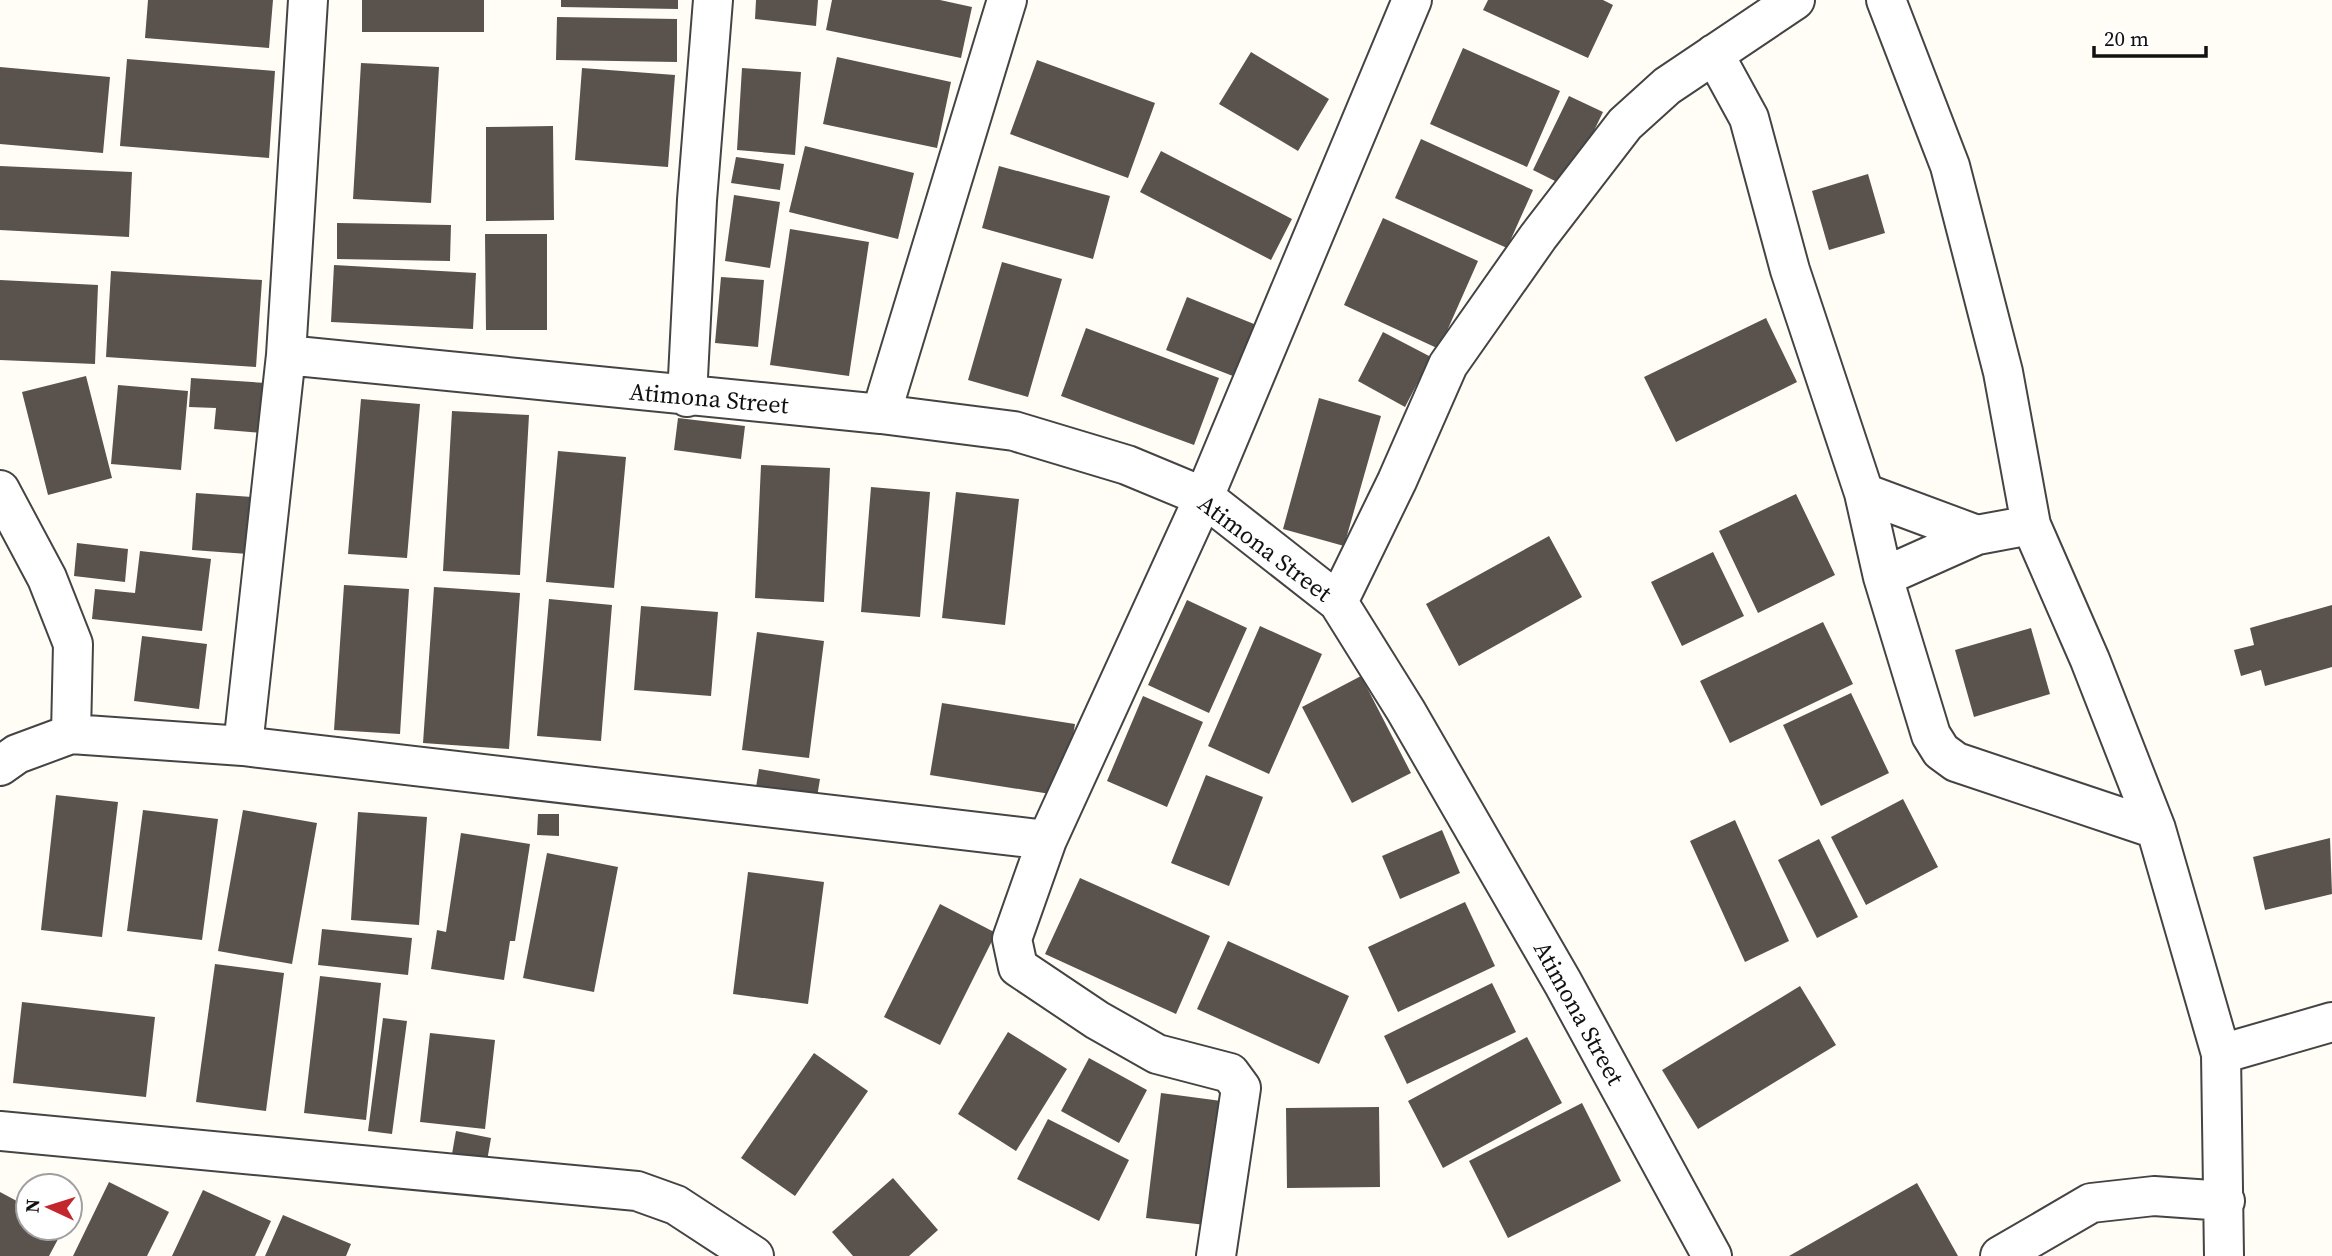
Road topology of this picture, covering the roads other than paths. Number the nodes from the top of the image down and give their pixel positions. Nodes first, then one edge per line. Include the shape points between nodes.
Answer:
1 (308, 0) edge
2 (713, 0) edge
3 (1007, 0) edge
4 (1412, 0) edge
5 (1796, 0) edge
6 (1886, 0) edge
7 (1714, 54) junction
8 (286, 355) junction
9 (687, 397) junction
10 (881, 414) junction
11 (0, 490) edge
12 (1864, 493) junction
13 (1204, 498) junction
14 (2031, 526) junction
15 (1977, 535) junction
16 (1883, 577) junction
17 (1338, 603) junction
18 (71, 734) junction
19 (243, 746) junction
20 (0, 766) edge
21 (2156, 829) junction
22 (1047, 840) junction
23 (2332, 1022) edge
24 (2221, 1054) junction
25 (0, 1130) edge
26 (2225, 1200) junction
27 (754, 1256) edge
28 (1216, 1256) edge
29 (1712, 1256) edge
30 (2000, 1256) edge
31 (2224, 1256) edge

1 - 8 street
2 - 9 street via 696,200
3 - 10 street
4 - 13 street
5 - 7 street
6 - 14 street via 1950,166 2003,372
7 - 12 street via 1749,118 1790,270
7 - 17 street via 1667,86 1625,124 1448,365
8 - 9 street, Atimona Street
8 - 19 street
9 - 10 street, Atimona Street
10 - 13 street, Atimona Street via 1014,431 1127,465
11 - 18 street via 47,578 73,644
12 - 15 street
12 - 16 street
13 - 17 street, Atimona Street
13 - 22 street
14 - 15 street
14 - 21 street
15 - 16 street
16 - 21 street via 1931,735 1941,751 1956,762
17 - 29 street, Atimona Street via 1563,983
18 - 19 street
18 - 20 street via 17,754
19 - 22 street
21 - 24 street
22 - 28 street via 1012,939 1018,967 1157,1054 1230,1073 1241,1088
23 - 24 street
24 - 26 street
25 - 27 street via 637,1191 676,1205
26 - 30 street via 2154,1196 2091,1203
26 - 31 street

